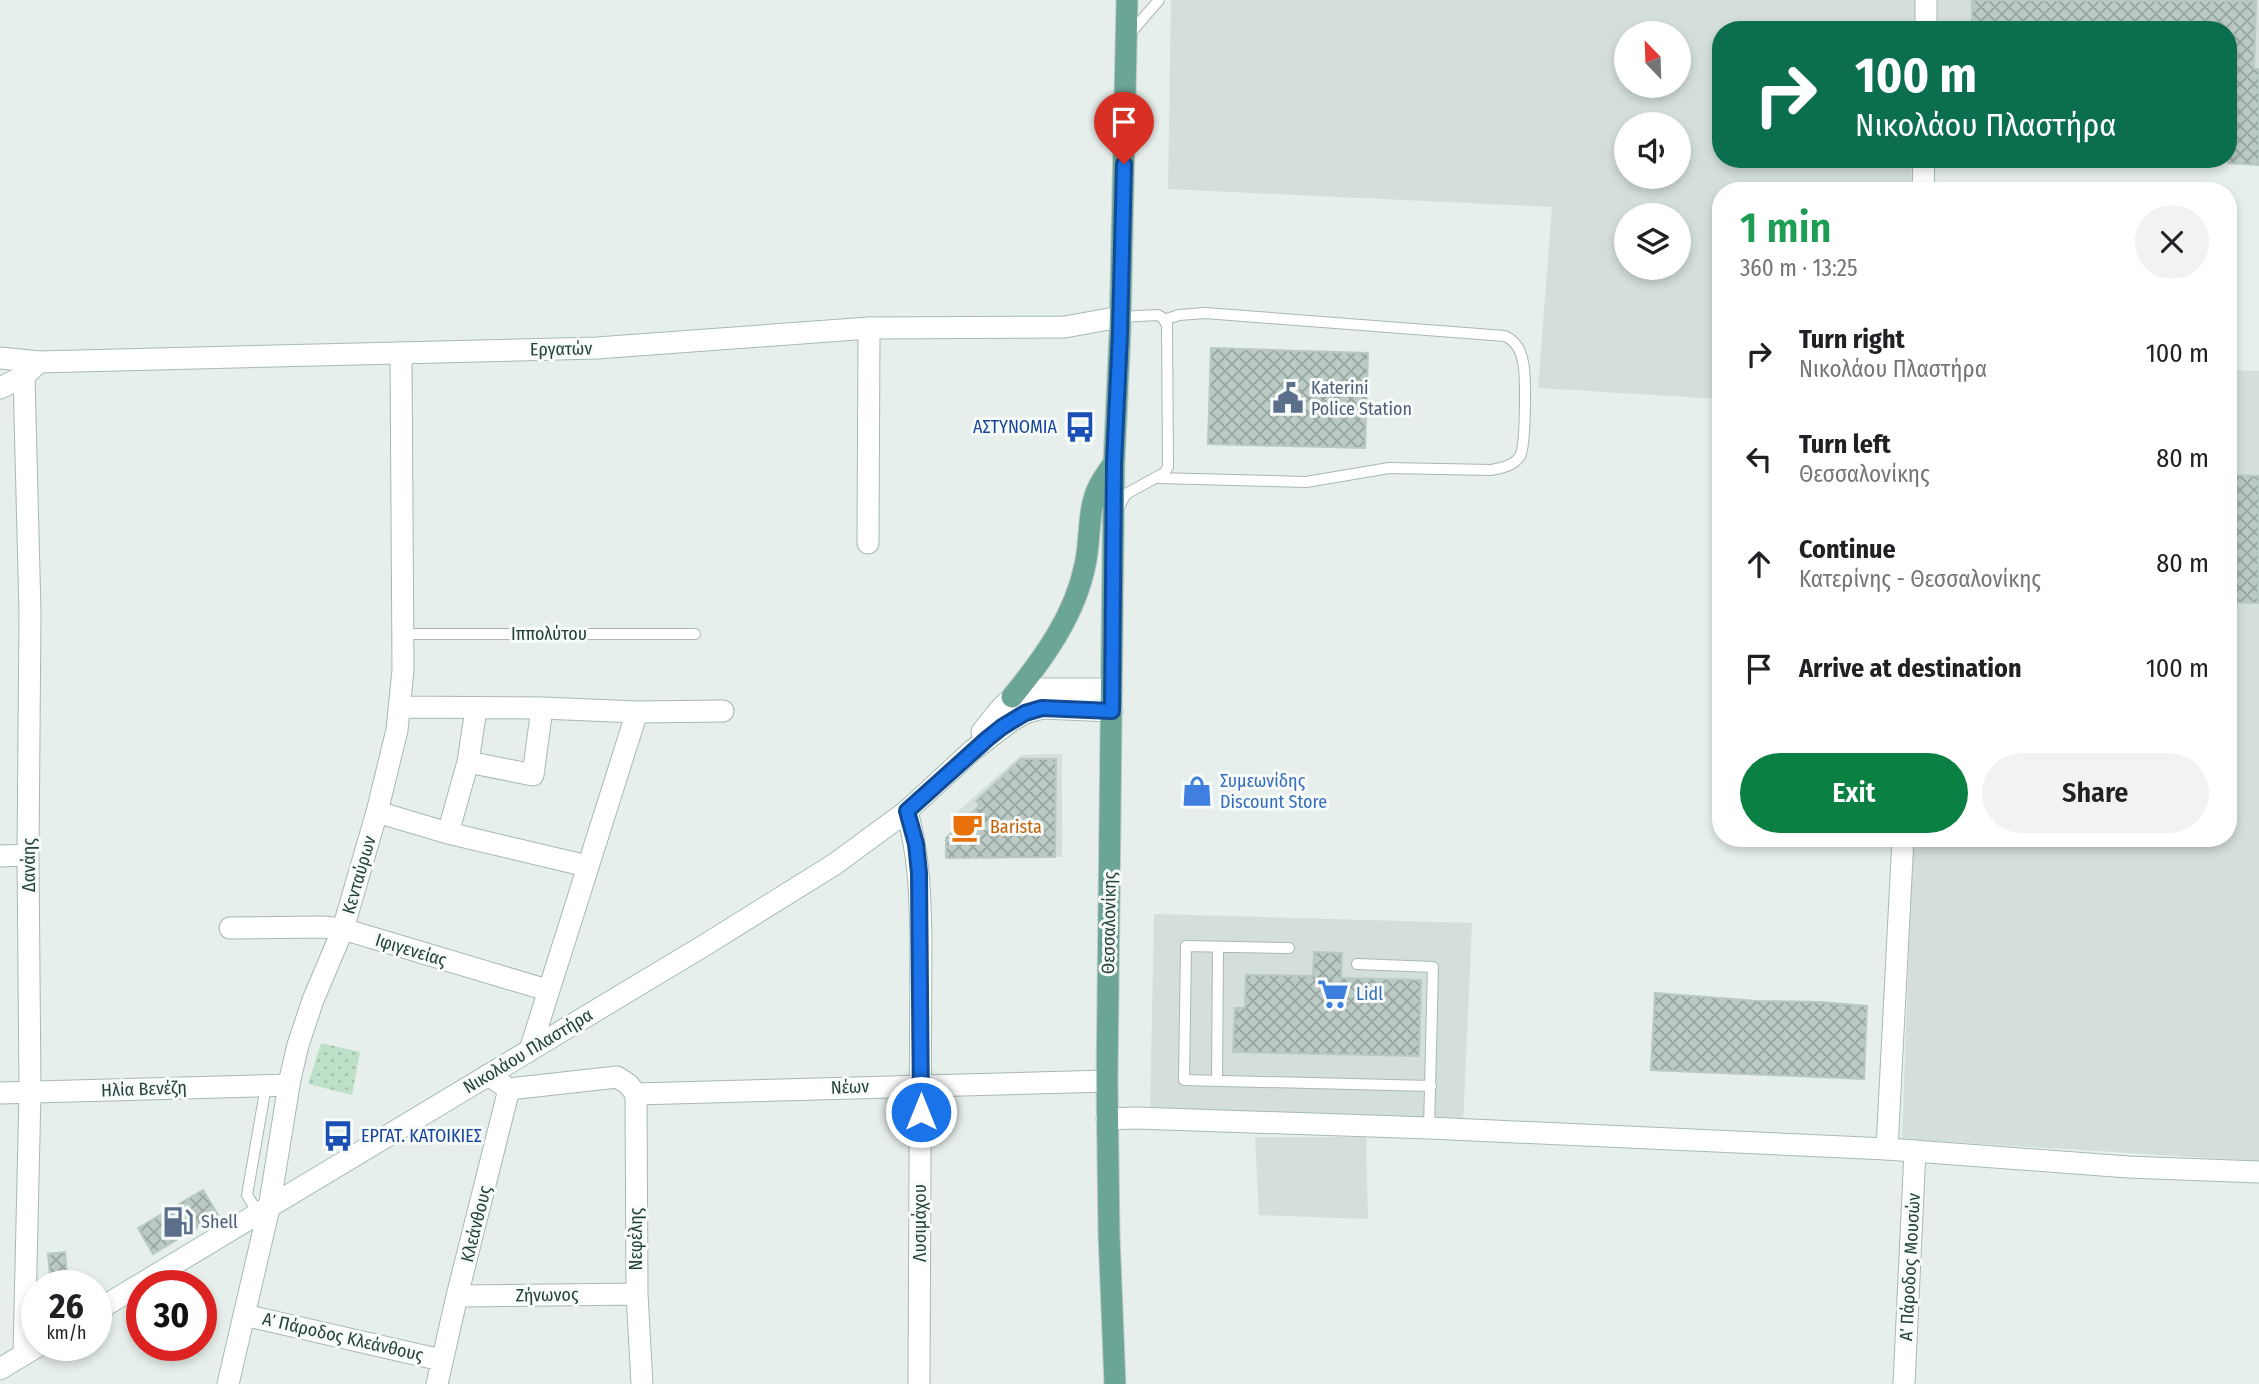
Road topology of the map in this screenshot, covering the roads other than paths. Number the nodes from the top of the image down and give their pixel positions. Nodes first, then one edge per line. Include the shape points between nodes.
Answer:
1 (1127, 0) edge
2 (1159, 0) edge
3 (1927, 0) edge
4 (1926, 21) edge
5 (1126, 38) junction
6 (1120, 317) junction
7 (1164, 320) junction
8 (869, 328) junction
9 (401, 353) junction
10 (0, 358) edge
11 (31, 369) junction
12 (0, 388) edge
13 (1114, 463) junction
14 (1157, 478) junction
15 (1114, 518) junction
16 (867, 543) dead end
17 (403, 634) junction
18 (695, 634) dead end
19 (1012, 696) junction
20 (1112, 700) junction
21 (400, 707) junction
22 (542, 708) junction
23 (476, 709) junction
24 (723, 711) dead end
25 (637, 712) junction
26 (468, 762) junction
27 (947, 774) junction
28 (907, 811) junction
29 (377, 813) junction
30 (448, 833) junction
31 (1903, 847) edge
32 (28, 855) junction
33 (0, 856) edge
34 (587, 866) junction
35 (230, 928) dead end
36 (343, 929) junction
37 (1218, 947) junction
38 (1289, 948) dead end
39 (1357, 964) dead end
40 (547, 990) junction
41 (530, 1050) junction
42 (488, 1075) junction
43 (1107, 1081) junction
44 (1217, 1081) junction
45 (289, 1085) junction
46 (921, 1085) junction
47 (266, 1086) junction
48 (1431, 1086) junction
49 (509, 1089) junction
50 (30, 1092) junction
51 (0, 1093) edge
52 (636, 1094) junction
53 (1107, 1119) junction
54 (1429, 1129) junction
55 (1888, 1149) junction
56 (1915, 1151) junction
57 (2259, 1172) edge
58 (264, 1211) junction
59 (31, 1270) edge
60 (637, 1294) junction
61 (457, 1296) junction
62 (112, 1301) edge
63 (244, 1315) junction
64 (21, 1356) edge
65 (441, 1360) junction
66 (0, 1369) edge
67 (228, 1384) edge
68 (438, 1384) edge
69 (642, 1384) edge
70 (919, 1384) edge
71 (1115, 1384) edge
72 (1904, 1384) edge

1 - 5 main road, Θεσσαλονίκης
2 - 5 lane
3 - 4 street
5 - 6 main road, Θεσσαλονίκης
6 - 7 lane via 1155,315
6 - 8 street, Εργατών via 1065,327
6 - 13 main road, Θεσσαλονίκης
7 - 14 lane via 1168,332 1168,467
7 - 14 lane via 1205,313 1505,336 1515,342 1524,365 1524,447 1511,465 1491,470 1388,468 1306,482
8 - 9 street, Εργατών via 597,348
8 - 16 street
9 - 11 street, Εργατών
9 - 17 street, Κενταύρων
10 - 11 street, Εργατών
11 - 12 street
11 - 32 street, Δανάης
13 - 15 main road, Θεσσαλονίκης
13 - 19 main road via 1094,499 1085,566 1074,601 1048,649
14 - 15 lane via 1126,495
15 - 20 main road, Θεσσαλονίκης
17 - 18 lane, Ιππολύτου
17 - 21 street, Κενταύρων
19 - 20 street via 1035,689
19 - 27 street, Νικολάου Πλαστήρα
20 - 27 street, Νικολάου Πλαστήρα via 1034,709 1002,727
20 - 43 main road, Θεσσαλονίκης
21 - 23 street
21 - 29 street, Κενταύρων
22 - 23 street
22 - 25 street
22 - 26 street via 533,775
23 - 26 street
24 - 25 street
25 - 34 street
26 - 30 street
27 - 28 street, Νικολάου Πλαστήρα
28 - 41 street, Νικολάου Πλαστήρα via 824,871
28 - 46 street, Λυσιμάχου via 919,873
29 - 30 street
29 - 36 street, Κενταύρων
30 - 34 street
31 - 55 street
32 - 33 street
32 - 50 street, Δανάης
34 - 40 street
35 - 36 street, Ιφιγενείας
36 - 40 street, Ιφιγενείας
36 - 45 street, Κενταύρων via 313,1000
37 - 38 lane
37 - 44 lane
37 - 44 lane via 1186,946 1184,1080
39 - 48 lane via 1433,967
40 - 41 street
41 - 42 street, Νικολάου Πλαστήρα
42 - 49 street
42 - 58 street, Νικολάου Πλαστήρα
43 - 46 street, Νέων
43 - 53 main road, Θεσσαλονίκης
44 - 48 lane
45 - 47 street, Ηλία Βενέζη
45 - 58 street, Κενταύρων
46 - 52 street, Νέων
46 - 70 street, Λυσιμάχου
47 - 50 street, Ηλία Βενέζη
47 - 58 lane via 247,1195
48 - 54 lane
49 - 52 street via 617,1077
49 - 61 street, Κλεάνθους
50 - 51 street, Ηλία Βενέζη
50 - 59 street, Δανάης
52 - 60 street, Νεφέλης
53 - 54 street
53 - 71 main road, Θεσσαλονίκης
54 - 55 street
55 - 56 street
56 - 57 street
56 - 72 street, Α΄ Πάροδος Μουσών
58 - 62 street, Νικολάου Πλαστήρα
58 - 63 street, Κενταύρων
60 - 61 street, Ζήνωνος
60 - 69 street, Νεφέλης
61 - 65 street, Κλεάνθους
63 - 65 street, Α΄ Πάροδος Κλεάνθους
63 - 67 street, Κενταύρων
64 - 66 street
65 - 68 street, Κλεάνθους

